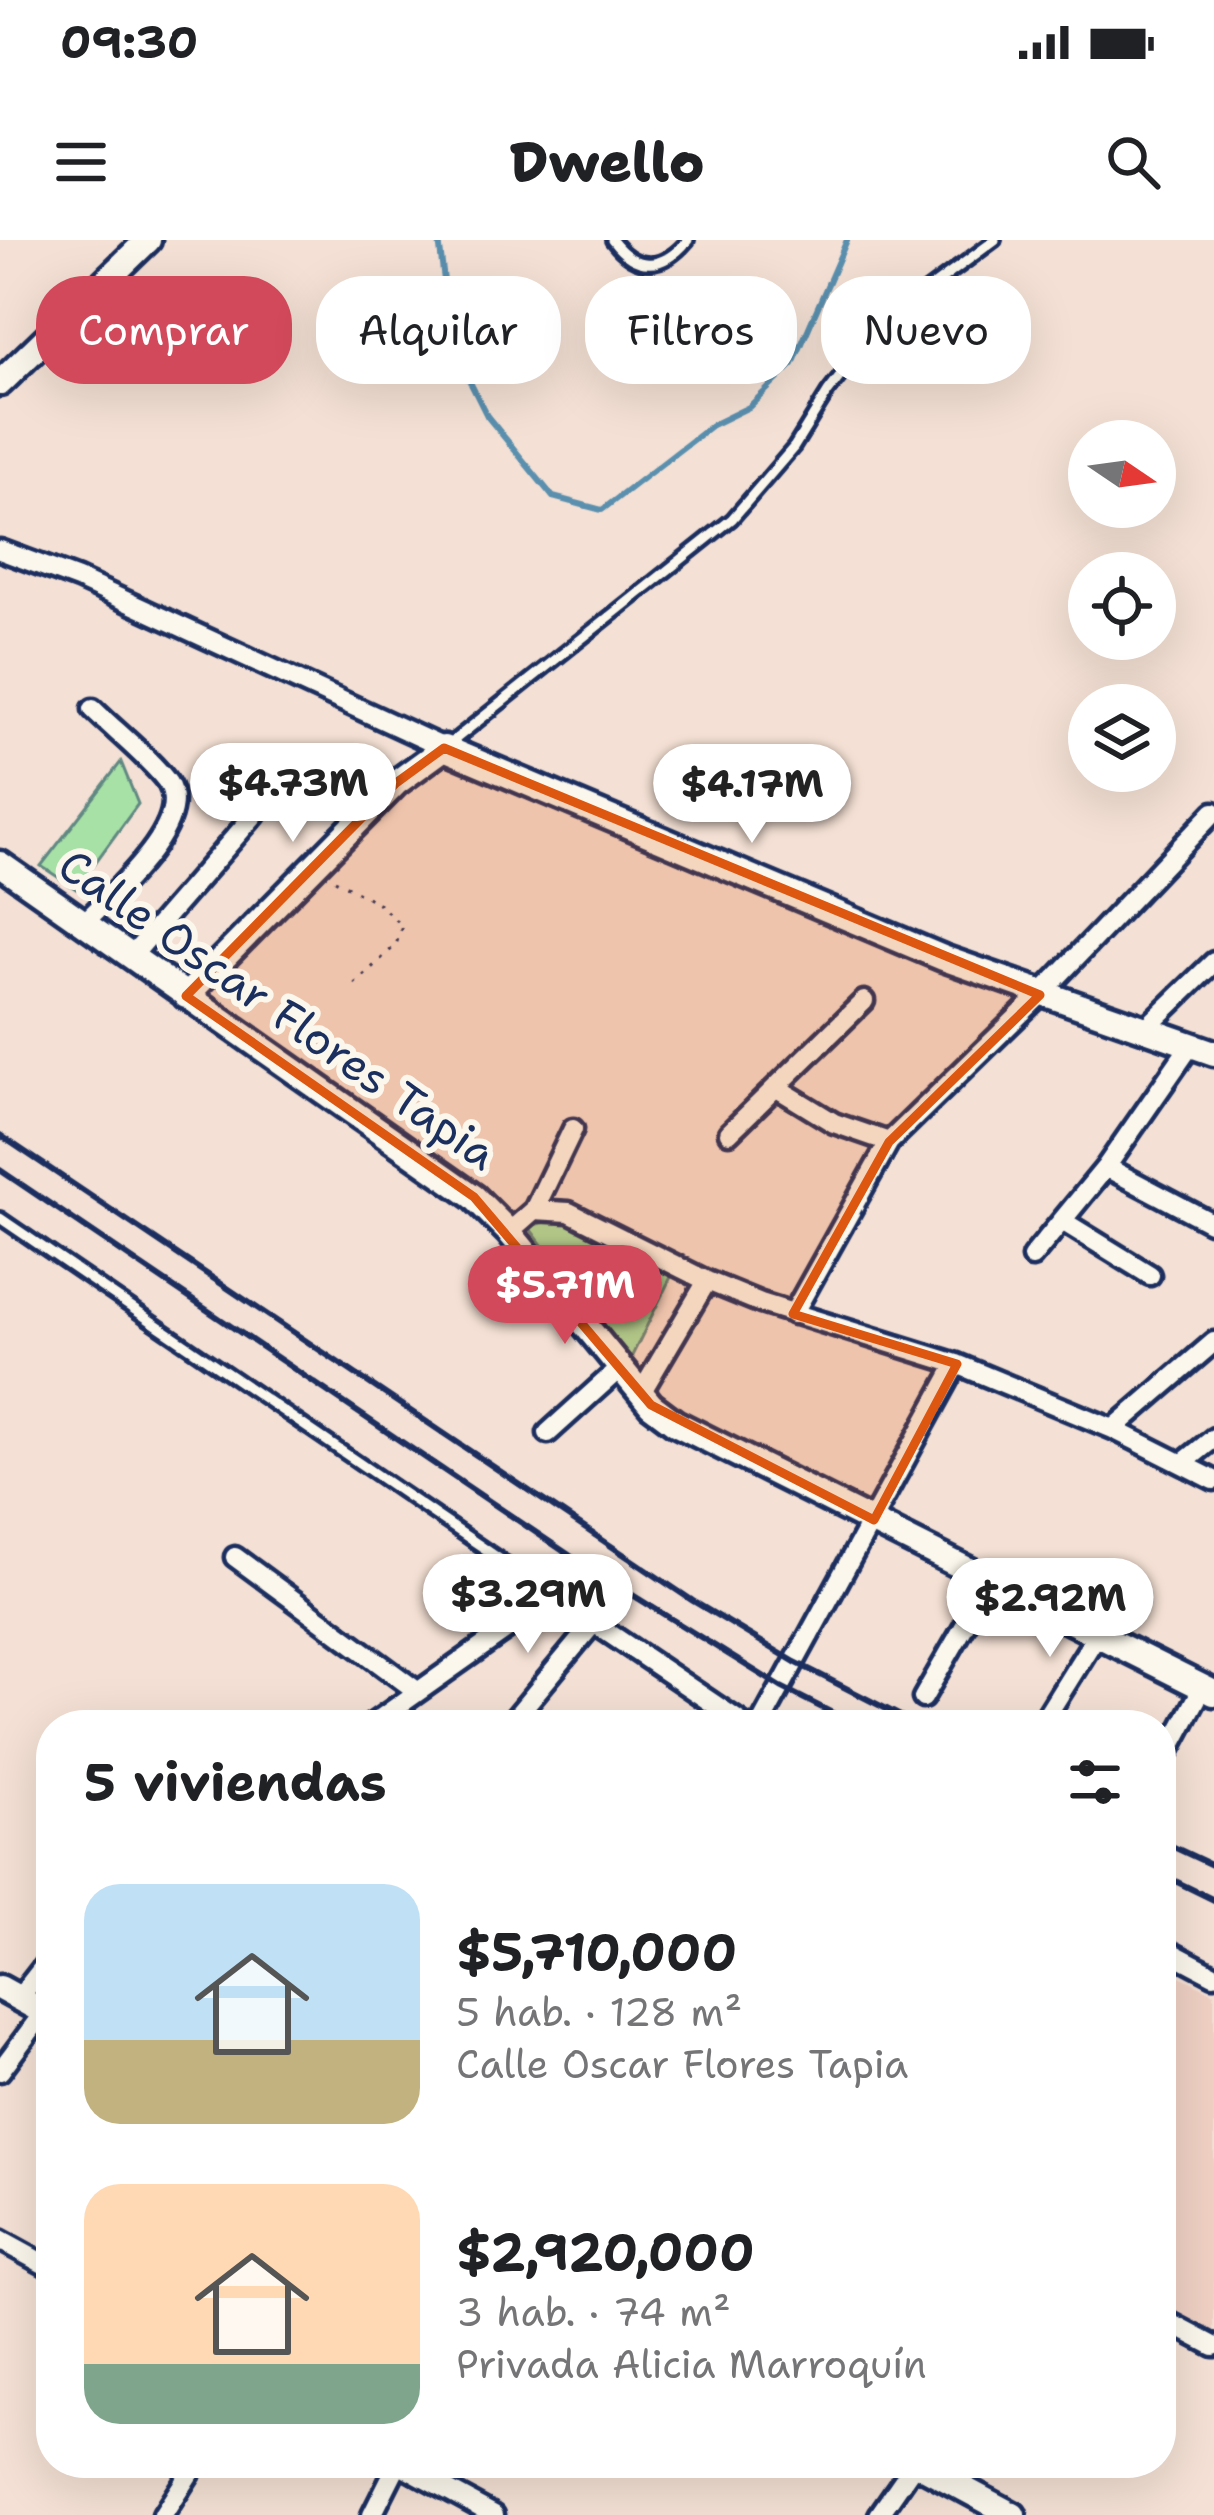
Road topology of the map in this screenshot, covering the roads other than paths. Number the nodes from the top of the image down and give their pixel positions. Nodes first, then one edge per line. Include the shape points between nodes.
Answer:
1 (148, 240) edge
2 (612, 240) edge
3 (688, 240) edge
4 (995, 240) edge
5 (0, 382) edge
6 (0, 550) edge
7 (93, 709) dead end
8 (444, 748) junction
9 (1214, 812) edge
10 (255, 814) dead end
11 (0, 864) edge
12 (84, 922) junction
13 (131, 957) junction
14 (1214, 962) edge
15 (1040, 994) junction
16 (186, 996) junction
17 (864, 1001) dead end
18 (1145, 1029) junction
19 (1202, 1050) edge
20 (777, 1088) junction
21 (573, 1129) dead end
22 (729, 1133) dead end
23 (890, 1142) junction
24 (1106, 1167) junction
25 (534, 1210) junction
26 (0, 1218) edge
27 (1064, 1222) junction
28 (1210, 1222) dead end
29 (508, 1232) junction
30 (1032, 1257) dead end
31 (1150, 1275) dead end
32 (707, 1281) junction
33 (793, 1314) junction
34 (1214, 1342) edge
35 (957, 1364) junction
36 (620, 1368) junction
37 (641, 1394) junction
38 (1113, 1429) junction
39 (548, 1433) dead end
40 (1214, 1438) edge
41 (1183, 1463) junction
42 (1214, 1480) edge
43 (874, 1520) junction
44 (236, 1557) dead end
45 (991, 1580) junction
46 (554, 1596) junction
47 (592, 1624) junction
48 (1098, 1633) junction
49 (1209, 1690) edge
50 (417, 1691) junction
51 (923, 1697) dead end
52 (391, 1710) edge
53 (523, 1710) edge
54 (722, 1710) edge
55 (768, 1710) edge
56 (1050, 1710) edge
57 (1176, 1742) edge
58 (1176, 1954) edge
59 (36, 1971) edge
60 (1214, 1975) edge
61 (10, 1993) edge
62 (36, 2027) edge
63 (0, 2071) edge
64 (3, 2248) edge
65 (36, 2262) edge
66 (1176, 2326) edge
67 (1214, 2346) edge
68 (187, 2478) edge
69 (390, 2478) edge
70 (426, 2478) edge
71 (905, 2478) edge
72 (943, 2478) edge
73 (164, 2515) edge
74 (372, 2515) edge
75 (494, 2515) edge
76 (879, 2515) edge
77 (1013, 2515) edge

1 - 5 street
2 - 3 lane via 632,260 653,265
4 - 8 lane via 879,326 732,519
6 - 8 street
7 - 12 street via 170,785 172,809 165,832
8 - 15 street
8 - 16 street via 396,783
9 - 15 street
10 - 13 street
11 - 12 street, Calle Oscar Flores Tapia
12 - 13 street, Calle Oscar Flores Tapia
13 - 16 street, Calle Oscar Flores Tapia
14 - 18 street
15 - 18 street
15 - 23 street
16 - 29 street, Calle Oscar Flores Tapia via 451,1180
17 - 20 street
18 - 19 street
19 - 24 street
20 - 22 street
20 - 23 street via 834,1123
21 - 25 street
23 - 33 street
24 - 27 street
24 - 28 street
25 - 29 street
25 - 32 street via 569,1212
26 - 46 lane
27 - 30 street
27 - 31 street
29 - 36 street, Calle Oscar Flores Tapia
32 - 33 street
32 - 37 street
33 - 35 street
34 - 38 street
35 - 38 street
35 - 43 street
36 - 37 street, Calle Oscar Flores Tapia
36 - 39 street
37 - 43 street, Calle Oscar Flores Tapia via 689,1431
38 - 41 street
40 - 41 street
41 - 42 street
43 - 45 street, Calle Oscar Flores Tapia
43 - 55 street
44 - 50 street
45 - 48 street, Calle Oscar Flores Tapia
45 - 51 street
46 - 47 street
46 - 50 street
47 - 53 street
47 - 54 street
48 - 49 street, Calle Oscar Flores Tapia
48 - 56 street
49 - 57 street
50 - 52 street
58 - 60 street
59 - 61 street
62 - 63 street
64 - 65 street
66 - 67 street
68 - 73 street
69 - 74 street
70 - 75 street
71 - 76 street
72 - 77 street

